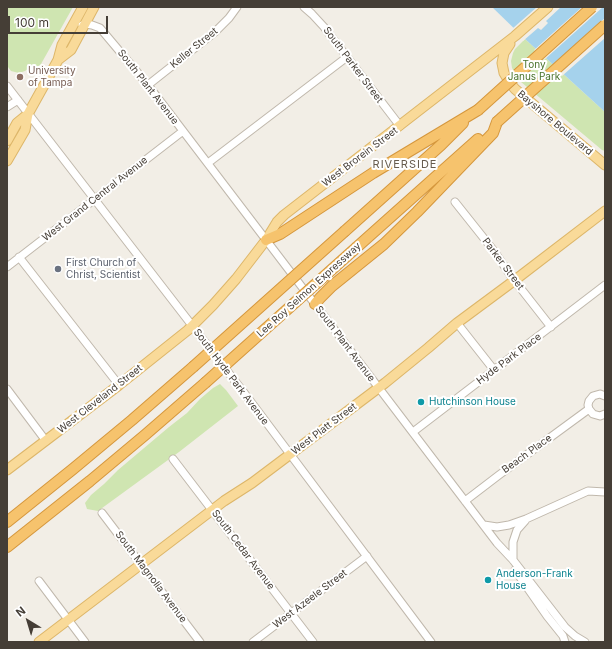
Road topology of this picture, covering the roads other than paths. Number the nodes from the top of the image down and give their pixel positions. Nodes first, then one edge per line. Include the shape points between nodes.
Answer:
1 (83, 7) edge
2 (94, 7) edge
3 (237, 7) edge
4 (304, 7) edge
5 (548, 7) edge
6 (592, 7) edge
7 (85, 24) junction
8 (605, 26) edge
9 (70, 29) junction
10 (516, 36) junction
11 (347, 57) junction
12 (58, 60) junction
13 (148, 85) junction
14 (7, 86) edge
15 (18, 100) junction
16 (7, 107) edge
17 (478, 110) junction
18 (28, 114) junction
19 (497, 122) junction
20 (400, 126) junction
21 (183, 132) junction
22 (7, 140) edge
23 (593, 155) junction
24 (605, 156) edge
25 (7, 161) edge
26 (208, 164) junction
27 (605, 165) edge
28 (94, 199) junction
29 (455, 202) dead end
30 (605, 211) edge
31 (266, 240) junction
32 (20, 257) junction
33 (7, 267) edge
34 (515, 280) junction
35 (605, 285) edge
36 (315, 304) junction
37 (457, 323) junction
38 (192, 326) junction
39 (551, 327) junction
40 (494, 370) junction
41 (118, 385) junction
42 (378, 388) junction
43 (7, 389) edge
44 (605, 396) edge
45 (589, 409) junction
46 (605, 414) edge
47 (413, 432) junction
48 (46, 441) junction
49 (290, 455) junction
50 (173, 459) dead end
51 (7, 470) edge
52 (605, 492) edge
53 (465, 501) junction
54 (213, 510) junction
55 (102, 513) dead end
56 (526, 519) junction
57 (7, 522) edge
58 (484, 525) junction
59 (497, 543) junction
60 (7, 547) edge
61 (367, 556) junction
62 (514, 560) junction
63 (141, 564) junction
64 (40, 581) dead end
65 (291, 613) junction
66 (68, 620) junction
67 (39, 642) edge
68 (85, 642) edge
69 (200, 642) edge
70 (253, 642) edge
71 (313, 642) edge
72 (431, 642) edge
73 (565, 642) edge
74 (585, 642) edge

1 - 9 main road
2 - 7 main road
3 - 13 street, Keller Street via 215,32
4 - 11 street, South Parker Street via 320,22
5 - 10 main road, West Brorein Street
6 - 17 highway, Lee Roy Selmon Expressway, bridge
7 - 9 street
7 - 12 main road via 71,50
7 - 13 street, South Plant Avenue via 100,28
8 - 19 highway, Lee Roy Selmon Expressway, bridge
9 - 12 main road
10 - 20 main road, West Brorein Street
10 - 23 main road, Bayshore Boulevard via 504,53 503,68 506,78 515,89
11 - 20 street, South Parker Street
11 - 26 street
12 - 18 main road
13 - 21 street, South Plant Avenue
14 - 15 street, South Hyde Park Avenue
15 - 16 street
15 - 18 street, South Hyde Park Avenue
17 - 31 highway via 373,173 280,234
17 - 57 highway, Lee Roy Selmon Expressway, bridge via 193,367
18 - 22 main road via 17,123
18 - 25 main road via 25,130
18 - 28 street, South Hyde Park Avenue
19 - 36 highway via 493,133 417,212
19 - 60 highway, Lee Roy Selmon Expressway, bridge via 205,383 90,481
20 - 31 main road, West Brorein Street via 288,212 277,222
21 - 26 street, South Plant Avenue
21 - 28 street, West Grand Central Avenue
23 - 24 main road
23 - 27 main road, Bayshore Boulevard
26 - 31 street, South Plant Avenue
28 - 32 street, West Grand Central Avenue
28 - 38 street, South Hyde Park Avenue
29 - 34 street, Parker Street
30 - 34 main road, West Platt Street
31 - 36 street, South Plant Avenue
31 - 38 main road, West Brorein Street via 227,289
32 - 33 street, West Grand Central Avenue
32 - 41 street
34 - 37 main road, West Platt Street
34 - 39 street, Parker Street
35 - 39 street, Hyde Park Place
36 - 42 street, South Plant Avenue
37 - 40 street
37 - 42 main road, West Platt Street
38 - 41 main road, West Cleveland Street
38 - 49 street, South Hyde Park Avenue
39 - 40 street, Hyde Park Place
40 - 47 street, Hyde Park Place
41 - 48 main road, West Cleveland Street
42 - 47 street, South Plant Avenue
42 - 49 main road, West Platt Street
43 - 48 street
44 - 45 street via 593,396 589,401
45 - 46 street via 596,415
45 - 53 street, Beach Place
47 - 53 street, South Plant Avenue
48 - 51 main road, West Cleveland Street
49 - 54 main road, West Platt Street
49 - 61 street, South Hyde Park Avenue
50 - 54 street, South Cedar Avenue
52 - 56 street via 588,491
53 - 58 street, South Plant Avenue
54 - 63 main road, West Platt Street
54 - 65 street, South Cedar Avenue
55 - 63 street, South Magnolia Avenue
56 - 58 street via 499,527
56 - 62 street via 512,542
58 - 59 street, South Plant Avenue
59 - 62 street, South Plant Avenue
59 - 73 street
61 - 65 street, West Azeele Street
61 - 72 street, South Hyde Park Avenue
62 - 74 street, South Plant Avenue via 560,620 575,636
63 - 66 main road, West Platt Street
63 - 69 street, South Magnolia Avenue
64 - 66 street
65 - 70 street, West Azeele Street
65 - 71 street, South Cedar Avenue
66 - 67 main road, West Platt Street
66 - 68 street

